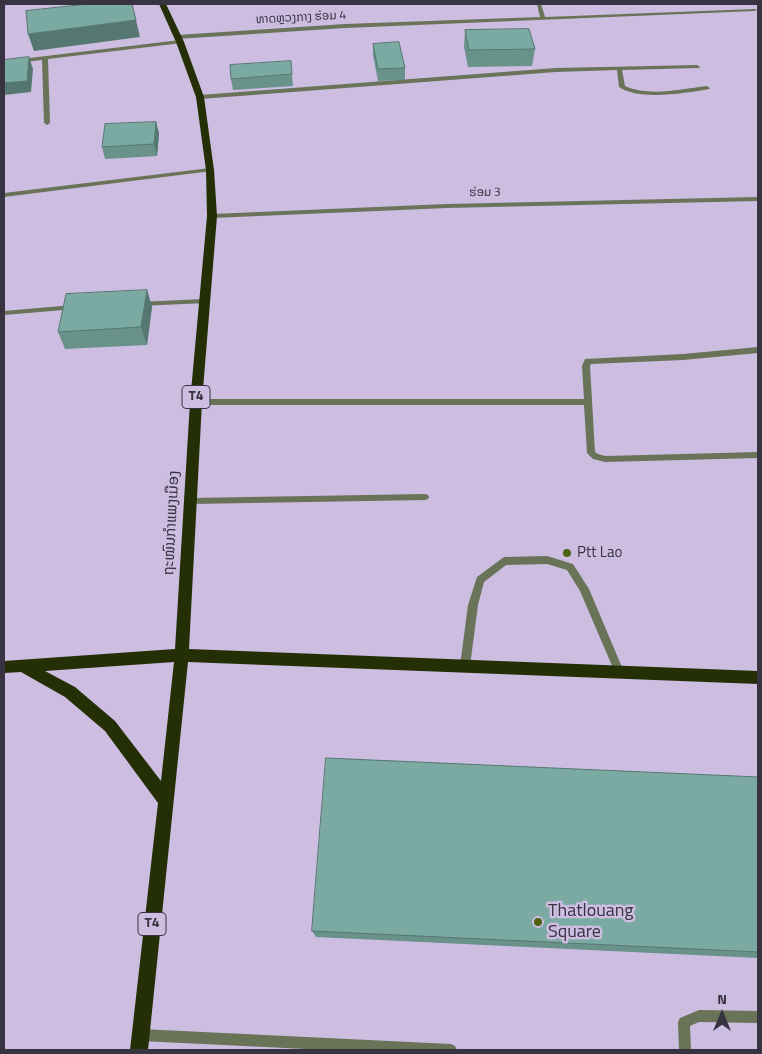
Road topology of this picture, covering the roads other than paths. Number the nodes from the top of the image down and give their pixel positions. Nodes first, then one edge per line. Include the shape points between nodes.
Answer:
1 (162, 4) edge
2 (539, 4) edge
3 (756, 10) dead end
4 (543, 17) junction
5 (179, 39) junction
6 (45, 58) junction
7 (4, 63) edge
8 (697, 67) dead end
9 (619, 69) junction
10 (707, 88) dead end
11 (200, 97) junction
12 (47, 123) dead end
13 (210, 170) junction
14 (4, 195) edge
15 (758, 199) edge
16 (212, 216) junction
17 (204, 301) junction
18 (130, 304) edge
19 (85, 306) edge
20 (4, 313) edge
21 (758, 350) edge
22 (196, 402) junction
23 (588, 402) junction
24 (758, 455) edge
25 (425, 497) dead end
26 (190, 501) junction
27 (182, 655) junction
28 (22, 665) junction
29 (465, 666) junction
30 (4, 667) edge
31 (619, 672) junction
32 (758, 678) edge
33 (165, 799) junction
34 (758, 1017) edge
35 (140, 1043) edge
36 (452, 1050) edge
37 (685, 1050) edge

1 - 5 main road, ຖະໜົນກຳແພງເມືອງ / T4
2 - 4 street
3 - 4 street, ທາດຫຼວງກາງ ຮ່ອມ 4
4 - 5 street, ທາດຫຼວງກາງ ຮ່ອມ 4 via 345,26
5 - 6 street, ທາດຫຼວງກາງ ຮ່ອມ 4
5 - 11 main road, ຖະໜົນກຳແພງເມືອງ / T4
6 - 7 street, ທາດຫຼວງກາງ ຮ່ອມ 4
6 - 12 street
8 - 9 street
9 - 10 street via 622,86 629,91
9 - 11 street via 556,70
11 - 13 main road, ຖະໜົນກຳແພງເມືອງ / T4
13 - 14 street
13 - 16 main road, ຖະໜົນກຳແພງເມືອງ / T4
15 - 16 street, ຮ່ອມ 3 via 447,206
16 - 17 main road, ຖະໜົນກຳແພງເມືອງ / T4
17 - 18 street
17 - 22 main road, ຖະໜົນກຳແພງເມືອງ / T4
19 - 20 street
21 - 23 street via 588,361
22 - 23 street
22 - 26 main road, ຖະໜົນກຳແພງເມືອງ / T4
23 - 24 street via 591,453 596,457
25 - 26 street
26 - 27 main road, ຖະໜົນກຳແພງເມືອງ / T4
27 - 28 main road
27 - 29 main road
27 - 33 main road, ຖະໜົນກຳແພງເມືອງ / T4
28 - 30 main road
28 - 33 main road via 70,692 110,726
29 - 31 main road
29 - 31 street via 473,605 480,580 504,560 547,560 570,568 584,589
31 - 32 main road
33 - 35 main road, ຖະໜົນກຳແພງເມືອງ / T4
34 - 37 street via 699,1016 684,1022
35 - 36 street

